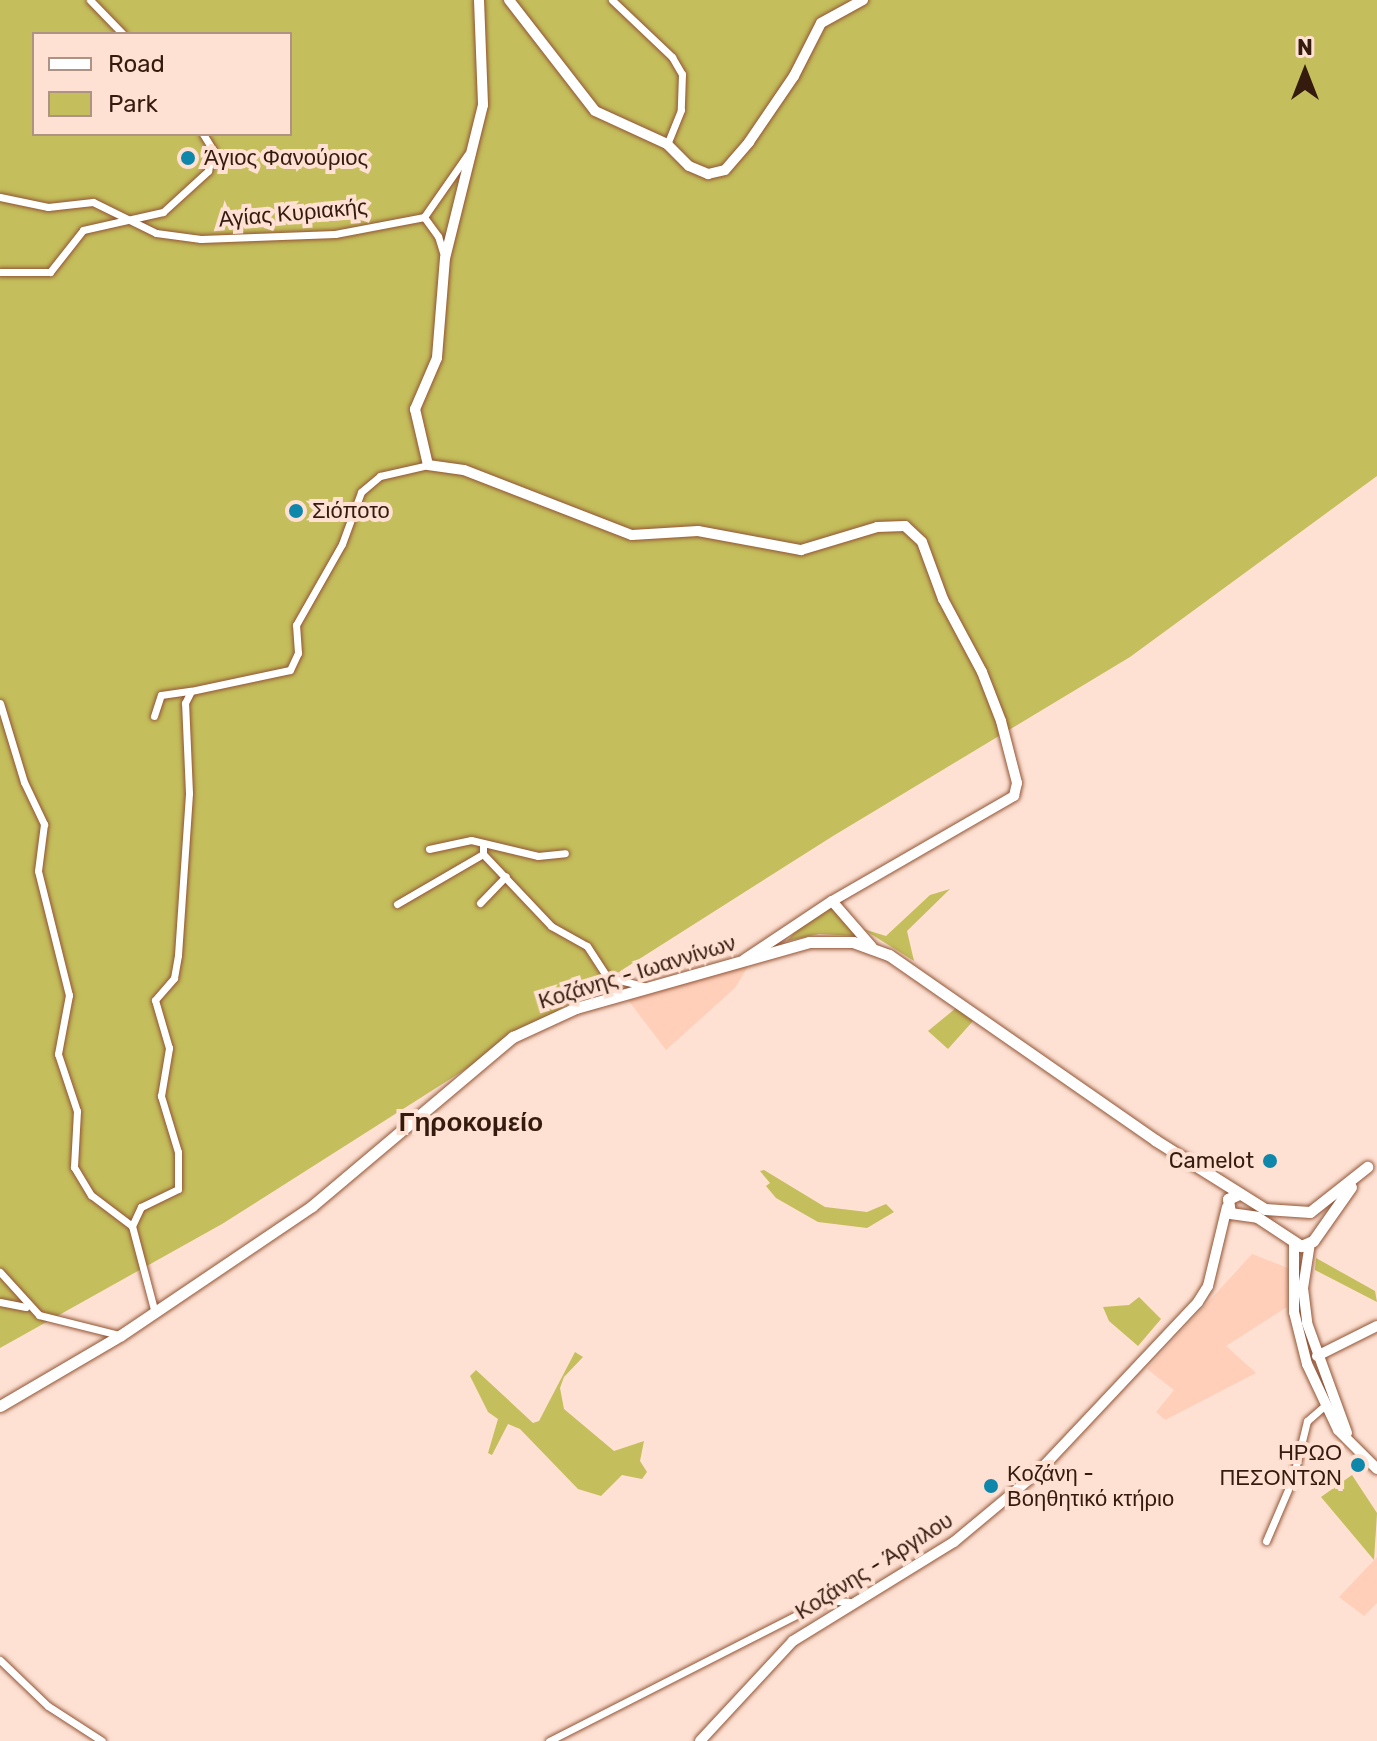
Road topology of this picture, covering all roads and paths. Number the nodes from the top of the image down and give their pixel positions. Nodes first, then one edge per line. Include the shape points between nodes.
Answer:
1 (90, 0) edge
2 (479, 0) edge
3 (509, 0) edge
4 (612, 0) edge
5 (863, 0) edge
6 (121, 32) edge
7 (204, 136) edge
8 (667, 144) junction
9 (468, 154) junction
10 (0, 197) edge
11 (424, 217) junction
12 (126, 218) junction
13 (445, 258) junction
14 (0, 272) edge
15 (428, 465) junction
16 (191, 691) junction
17 (0, 703) edge
18 (154, 716) dead end
19 (429, 849) dead end
20 (483, 850) junction
21 (565, 853) dead end
22 (506, 876) junction
23 (832, 901) junction
24 (480, 903) dead end
25 (397, 904) dead end
26 (872, 947) junction
27 (743, 960) junction
28 (650, 987) junction
29 (1377, 1156) edge
30 (1194, 1166) junction
31 (1367, 1167) junction
32 (1242, 1196) junction
33 (1226, 1206) junction
34 (1299, 1214) junction
35 (1240, 1215) junction
36 (132, 1226) junction
37 (1317, 1229) junction
38 (1290, 1241) junction
39 (1310, 1243) junction
40 (1219, 1245) junction
41 (0, 1272) edge
42 (0, 1302) edge
43 (28, 1308) junction
44 (155, 1313) junction
45 (1377, 1326) edge
46 (121, 1335) junction
47 (1317, 1356) junction
48 (0, 1406) edge
49 (1323, 1407) junction
50 (1356, 1449) junction
51 (1377, 1469) edge
52 (1266, 1541) dead end
53 (850, 1602) junction
54 (0, 1660) edge
55 (102, 1741) edge
56 (549, 1741) edge
57 (700, 1741) edge

1 - 6 street
2 - 9 street via 485,93
3 - 8 street via 595,111
4 - 8 street via 672,57 682,74 681,110
5 - 8 street via 821,23 784,92 725,170 699,171
7 - 12 street via 213,155 204,178 159,215
9 - 11 street
9 - 13 street via 460,213
10 - 12 street, Αγίας Κυριακής via 48,207 93,202
11 - 12 street, Αγίας Κυριακής via 347,233 227,240 156,233
11 - 13 street
12 - 14 street via 83,230 50,272
13 - 15 street via 437,358 415,409
15 - 16 street via 380,476 361,492 342,544 296,625 298,653 290,670
15 - 23 street via 464,470 632,535 698,531 801,550 877,527 905,526 918,535 947,607 989,688 1017,788 1001,805
16 - 18 street via 161,695
16 - 36 street via 185,703 189,793 178,955 174,978 155,1000 169,1048 161,1096 178,1152 178,1189 141,1207
17 - 36 street via 24,782 44,824 38,871 69,995 58,1054 77,1111 74,1167 91,1195
19 - 20 street via 466,840
20 - 21 street
20 - 22 street
20 - 25 street
22 - 24 street
22 - 28 street via 551,926 587,946 607,977
23 - 26 street
23 - 27 street
26 - 27 main road, Κοζάνης - Ιωαννίνων via 819,941
26 - 30 main road, Κοζάνης - Ιωαννίνων via 921,975
27 - 28 main road, Κοζάνης - Ιωαννίνων
28 - 44 main road, Κοζάνης - Ιωαννίνων via 558,1014 499,1045 312,1206
29 - 31 main road
30 - 32 main road, Κοζάνης - Ιωαννίνων
30 - 33 main road, Κοζάνης - Ιωαννίνων
31 - 34 main road
31 - 37 main road
32 - 33 main road
32 - 34 main road, Κοζάνης - Ιωαννίνων
32 - 35 main road
33 - 35 main road, Κοζάνης - Ιωαννίνων
33 - 40 street
34 - 37 main road
34 - 38 main road via 1285,1225
35 - 38 main road via 1257,1217
35 - 40 street
36 - 44 street
37 - 39 main road
38 - 39 main road
38 - 49 street via 1295,1324
39 - 47 street via 1303,1303
40 - 53 street, Κοζάνης - Άργιλου via 1208,1286 1191,1311 1038,1472 954,1542
41 - 43 street via 15,1284
42 - 43 street
43 - 46 street via 66,1325
44 - 46 main road, Κοζάνης - Ιωαννίνων
45 - 47 street
46 - 48 main road, Κοζάνης - Ιωαννίνων
47 - 50 street
49 - 50 street
49 - 52 street via 1307,1421 1293,1478
50 - 51 street
53 - 56 street via 826,1600
53 - 57 street, Κοζάνης - Άργιλου via 779,1653
54 - 55 street via 48,1706

